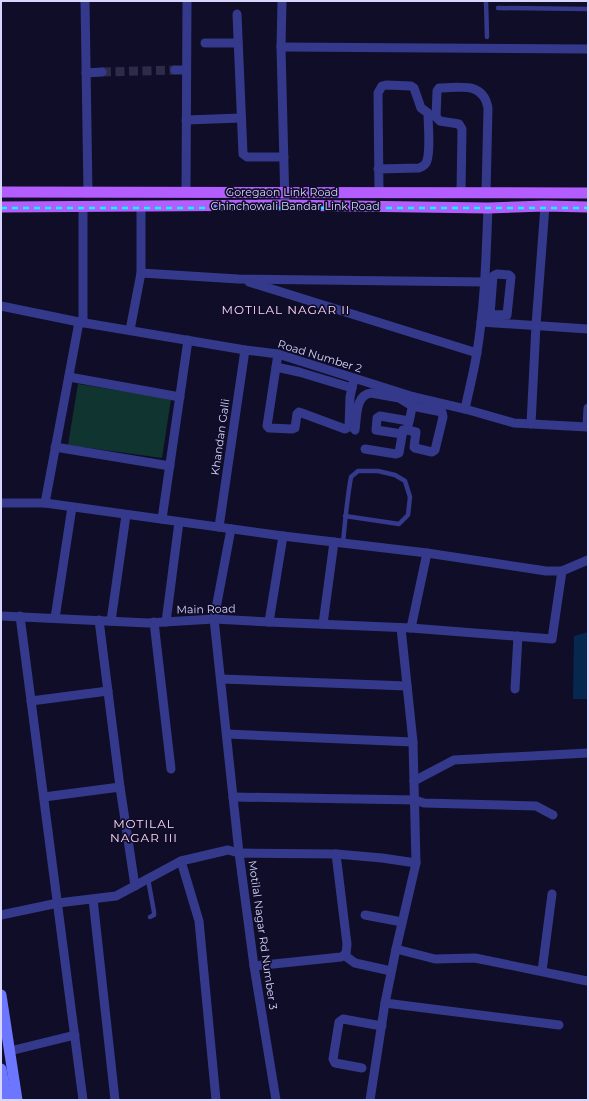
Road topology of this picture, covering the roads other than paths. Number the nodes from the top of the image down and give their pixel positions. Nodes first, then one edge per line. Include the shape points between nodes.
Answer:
1 (85, 1) edge
2 (186, 1) edge
3 (282, 1) edge
4 (486, 1) edge
5 (498, 8) dead end
6 (588, 9) edge
7 (237, 14) dead end
8 (487, 37) dead end
9 (205, 43) dead end
10 (238, 43) junction
11 (281, 47) junction
12 (588, 49) edge
13 (175, 70) tunnel mouth
14 (186, 70) junction
15 (102, 72) tunnel mouth
16 (86, 73) junction
17 (241, 118) junction
18 (186, 120) junction
19 (284, 157) junction
20 (378, 169) junction
21 (186, 191) junction
22 (1, 192) edge
23 (88, 192) junction
24 (285, 192) junction
25 (379, 192) junction
26 (461, 193) junction
27 (486, 193) junction
28 (588, 193) edge
29 (285, 205) junction
30 (83, 206) junction
31 (141, 206) junction
32 (545, 206) junction
33 (1, 207) edge
34 (588, 207) edge
35 (488, 208) junction
36 (141, 273) junction
37 (238, 279) junction
38 (486, 282) junction
39 (1, 306) edge
40 (484, 317) junction
41 (81, 322) junction
42 (536, 325) junction
43 (588, 329) edge
44 (130, 330) junction
45 (188, 340) junction
46 (245, 350) junction
47 (477, 353) junction
48 (278, 354) junction
49 (276, 367) junction
50 (68, 377) junction
51 (353, 383) junction
52 (180, 397) junction
53 (413, 401) junction
54 (588, 408) edge
55 (465, 409) junction
56 (532, 424) junction
57 (406, 428) junction
58 (355, 430) dead end
59 (56, 447) junction
60 (365, 449) dead end
61 (170, 466) junction
62 (1, 503) edge
63 (45, 503) junction
64 (72, 507) junction
65 (126, 515) junction
66 (345, 516) junction
67 (162, 519) junction
68 (179, 522) junction
69 (219, 527) junction
70 (231, 529) junction
71 (284, 536) junction
72 (339, 543) junction
73 (427, 553) junction
74 (588, 560) edge
75 (562, 571) junction
76 (1, 616) edge
77 (20, 616) junction
78 (55, 618) junction
79 (214, 619) junction
80 (99, 620) junction
81 (111, 621) junction
82 (154, 622) junction
83 (166, 622) junction
84 (269, 622) junction
85 (323, 624) junction
86 (401, 628) junction
87 (411, 628) junction
88 (518, 636) junction
89 (221, 678) junction
90 (408, 686) junction
91 (515, 689) dead end
92 (108, 691) junction
93 (31, 701) junction
94 (227, 734) junction
95 (413, 742) junction
96 (588, 753) edge
97 (171, 769) dead end
98 (414, 781) junction
99 (120, 788) junction
100 (44, 797) junction
101 (234, 797) junction
102 (415, 800) junction
103 (553, 815) dead end
104 (239, 853) junction
105 (336, 854) junction
106 (181, 861) junction
107 (416, 863) junction
108 (148, 879) junction
109 (136, 886) junction
110 (552, 894) dead end
111 (93, 899) junction
112 (58, 903) junction
113 (1, 915) edge
114 (365, 915) dead end
115 (150, 917) dead end
116 (402, 922) junction
117 (396, 949) junction
118 (344, 955) junction
119 (254, 966) junction
120 (391, 971) junction
121 (542, 971) junction
122 (587, 980) edge
123 (1, 995) edge
124 (385, 1004) junction
125 (559, 1025) dead end
126 (382, 1026) junction
127 (75, 1035) junction
128 (10, 1051) junction
129 (362, 1068) dead end
130 (1, 1069) edge
131 (9, 1097) edge
132 (83, 1100) edge
133 (115, 1100) edge
134 (216, 1100) edge
135 (276, 1100) edge
136 (370, 1100) edge

1 - 16 street
2 - 14 street
3 - 11 street
4 - 8 lane
5 - 6 lane
7 - 10 street
9 - 10 street
10 - 17 street
11 - 12 street
11 - 19 street
13 - 14 street
14 - 18 street
15 - 16 street
16 - 23 street
17 - 18 street
17 - 19 street via 242,148 245,156
18 - 21 street
19 - 24 street
20 - 20 street via 379,89 386,85 411,86 421,108 428,113 426,163 419,168
20 - 25 street
21 - 23 main road, Goregaon Link Road
21 - 24 main road, Goregaon Link Road
22 - 23 main road, Goregaon Link Road
24 - 25 main road, Goregaon Link Road
24 - 29 street
25 - 26 main road, Goregaon Link Road
26 - 27 main road, Goregaon Link Road
26 - 27 street via 462,129 458,124 440,121 436,117 439,88 473,88 483,94 488,108
27 - 28 main road, Goregaon Link Road
29 - 31 main road, Chinchowali Bandar Link Road
29 - 35 main road, Chinchowali Bandar Link Road
30 - 31 main road, Chinchowali Bandar Link Road
30 - 33 main road, Chinchowali Bandar Link Road
30 - 41 street
31 - 36 street
32 - 34 main road, Chinchowali Bandar Link Road
32 - 35 main road, Chinchowali Bandar Link Road
32 - 42 street
35 - 38 street
36 - 37 street
36 - 44 street
37 - 38 street
37 - 47 street
38 - 40 street
39 - 41 street, Road Number 2
40 - 40 street via 507,315 511,277 509,275 493,276
40 - 42 street
40 - 47 street
41 - 44 street, Road Number 2
41 - 50 street
42 - 43 street
42 - 56 street
44 - 45 street, Road Number 2
45 - 46 street, Road Number 2
45 - 52 street
46 - 48 street, Road Number 2
46 - 69 street, Khandan Galli
47 - 55 street
48 - 49 street
48 - 51 street, Road Number 2
49 - 51 street
49 - 51 street via 267,426 269,428 295,428 299,412 345,429 348,427
50 - 52 street
50 - 59 street
51 - 53 street, Road Number 2
52 - 61 street
53 - 55 street, Road Number 2
53 - 57 street
53 - 57 street via 442,412 435,450 432,452 415,448 416,432
53 - 58 street via 367,393 358,405
54 - 56 street, Road Number 2 via 587,427
55 - 56 street, Road Number 2 via 514,423
57 - 60 street via 399,453
59 - 61 street
59 - 63 street
61 - 67 street
62 - 63 street
63 - 64 street
64 - 65 street
64 - 78 street
65 - 67 street
65 - 81 street
66 - 66 lane via 351,477 358,471 378,470 405,481 410,497 408,515 399,524
66 - 72 lane
67 - 68 street
68 - 69 street
68 - 83 street
69 - 70 street
70 - 71 street
70 - 79 street
71 - 72 street
71 - 84 street
72 - 73 street
72 - 85 street
73 - 75 street via 546,571
73 - 87 street
74 - 75 street
75 - 88 street, Main Road via 552,639
76 - 77 street, Main Road
77 - 78 street, Main Road
77 - 93 street
78 - 80 street, Main Road
79 - 83 street, Main Road
79 - 84 street, Main Road
79 - 89 street
80 - 81 street, Main Road
80 - 92 street
81 - 82 street, Main Road
82 - 83 street, Main Road
82 - 97 street
84 - 85 street, Main Road
85 - 86 street, Main Road
86 - 87 street, Main Road
86 - 90 street
87 - 88 street, Main Road
88 - 91 street
89 - 90 street
89 - 94 street
90 - 95 street
92 - 93 street
92 - 99 street
93 - 100 street
94 - 95 street
94 - 101 street
95 - 98 street
96 - 98 street via 454,760
98 - 102 street
99 - 100 street
99 - 109 street
100 - 112 street
101 - 102 street
101 - 104 street
102 - 103 street via 424,803 536,806
102 - 107 street
104 - 105 street, Motilal Nagar Rd Number 3
104 - 106 street via 228,850
104 - 119 street, Motilal Nagar Rd Number 3
105 - 107 street, Motilal Nagar Rd Number 3
105 - 118 street via 346,944
106 - 108 street
106 - 134 street via 199,921
107 - 116 street
108 - 109 street
108 - 115 lane via 154,912
109 - 111 street via 116,896
110 - 121 street
111 - 112 street
111 - 133 street
112 - 113 street
112 - 127 street
114 - 116 street
116 - 117 street
117 - 120 street
117 - 121 street via 435,959 475,958
118 - 119 street
118 - 120 street via 355,963
119 - 135 street, Motilal Nagar Rd Number 3
120 - 124 street
121 - 122 street
123 - 128 main road
124 - 125 street
124 - 126 street
126 - 129 street via 343,1019 340,1022 333,1059 335,1063
126 - 136 street
127 - 128 street
127 - 132 street
128 - 131 main road
130 - 131 main road

